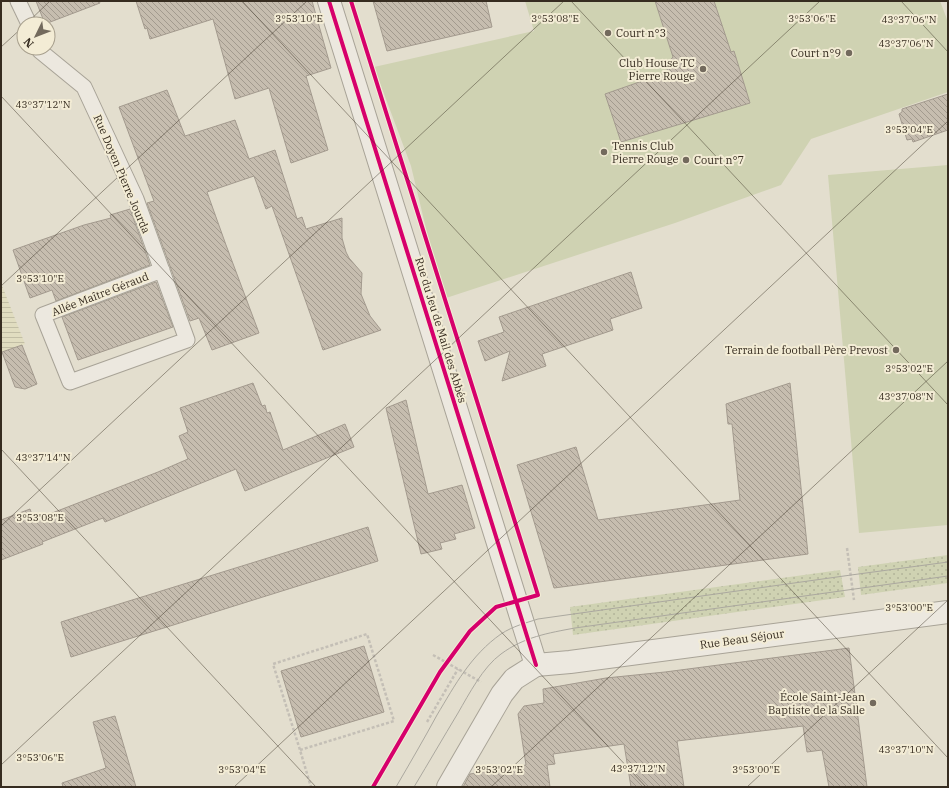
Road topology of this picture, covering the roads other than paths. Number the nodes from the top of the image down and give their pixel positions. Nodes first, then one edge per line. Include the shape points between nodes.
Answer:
1 (18, 1) edge
2 (329, 1) edge
3 (25, 16) edge
4 (46, 56) edge
5 (162, 270) junction
6 (187, 340) joint
7 (948, 612) edge
8 (536, 665) junction
9 (448, 787) edge

1 - 3 lane
2 - 8 street, Rue du Jeu de Mail des Abbés
4 - 5 lane, Rue Doyen Pierre Jourda via 84,87 136,199
5 - 6 lane, Rue Doyen Pierre Jourda
5 - 6 lane, Allée Maître Géraud via 43,315 70,382
7 - 8 street, Rue Beau Séjour
8 - 9 street via 514,680 502,694

